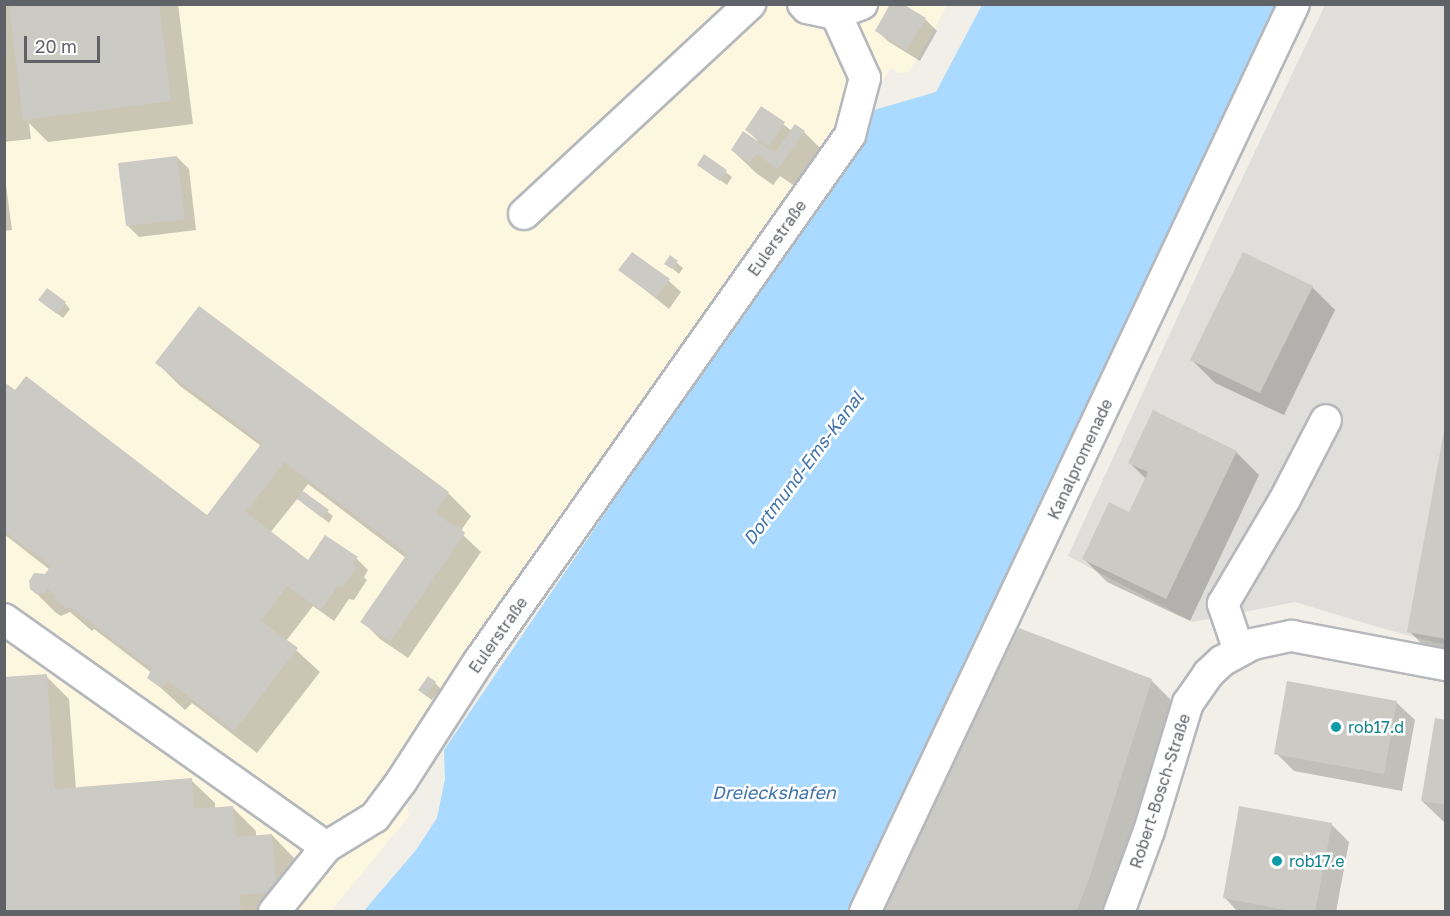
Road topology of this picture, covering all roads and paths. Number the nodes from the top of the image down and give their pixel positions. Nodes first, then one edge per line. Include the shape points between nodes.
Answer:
1 (750, 4) edge
2 (803, 4) edge
3 (1294, 4) edge
4 (849, 9) edge
5 (524, 214) dead end
6 (1326, 420) dead end
7 (4, 619) edge
8 (1239, 651) junction
9 (1446, 665) edge
10 (326, 847) junction
11 (274, 912) edge
12 (865, 912) edge
13 (1119, 912) edge

1 - 5 street
2 - 4 street via 807,8
3 - 12 street, Kanalpromenade
4 - 10 street, Eulerstraße via 865,78 850,135 479,661 401,782 375,817
6 - 8 street via 1223,604
7 - 10 street
8 - 9 street, Robert-Bosch-Straße via 1292,636
8 - 13 street, Robert-Bosch-Straße via 1208,674 1188,703 1149,831
10 - 11 street, Eulerstraße

